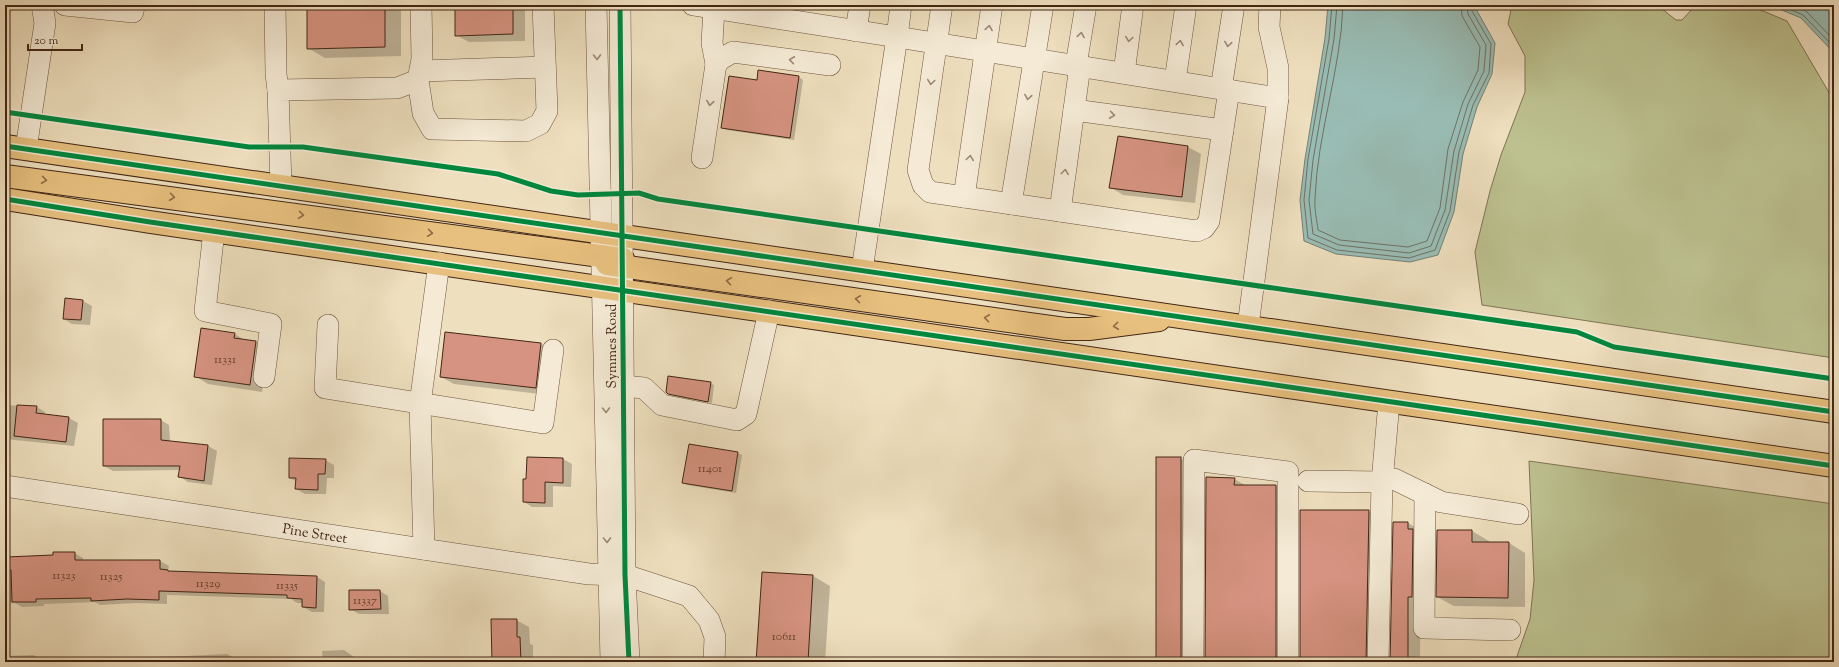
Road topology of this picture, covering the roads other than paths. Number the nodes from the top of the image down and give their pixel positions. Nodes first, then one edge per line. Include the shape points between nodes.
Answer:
1 (42, 5) edge
2 (65, 5) edge
3 (134, 5) edge
4 (275, 5) edge
5 (421, 5) edge
6 (543, 5) edge
7 (596, 5) edge
8 (620, 5) edge
9 (693, 5) edge
10 (860, 5) edge
11 (901, 5) edge
12 (942, 5) edge
13 (992, 5) edge
14 (1042, 5) edge
15 (1086, 5) edge
16 (1133, 5) edge
17 (1186, 5) edge
18 (1234, 5) edge
19 (1270, 5) edge
20 (714, 9) junction
21 (809, 14) edge
22 (856, 31) junction
23 (897, 37) junction
24 (936, 44) junction
25 (985, 51) junction
26 (1034, 59) junction
27 (716, 64) junction
28 (830, 66) dead end
29 (1078, 66) junction
30 (545, 68) junction
31 (1124, 73) junction
32 (419, 75) junction
33 (1175, 81) junction
34 (1225, 89) junction
35 (278, 90) junction
36 (1278, 98) junction
37 (1074, 110) junction
38 (1223, 130) junction
39 (12, 149) edge
40 (702, 158) dead end
41 (5, 176) edge
42 (280, 186) junction
43 (964, 197) junction
44 (5, 199) edge
45 (1011, 204) junction
46 (1060, 211) junction
47 (214, 231) junction
48 (601, 232) junction
49 (623, 236) junction
50 (612, 261) junction
51 (439, 263) junction
52 (862, 270) junction
53 (613, 288) junction
54 (769, 311) junction
55 (1182, 316) junction
56 (328, 325) dead end
57 (1248, 326) junction
58 (553, 350) dead end
59 (264, 376) dead end
60 (624, 386) junction
61 (1389, 402) junction
62 (420, 404) junction
63 (1834, 412) edge
64 (1834, 466) edge
65 (1382, 480) junction
66 (1308, 481) dead end
67 (5, 486) edge
68 (1425, 494) junction
69 (1518, 514) dead end
70 (424, 549) junction
71 (616, 575) junction
72 (1510, 630) dead end
73 (611, 662) edge
74 (629, 662) edge
75 (714, 662) edge
76 (1193, 662) edge
77 (1288, 662) edge
78 (1378, 662) edge

1 - 39 street via 45,23
2 - 3 street via 133,12
4 - 35 street
5 - 32 street via 422,59
6 - 30 street
7 -> 48 street, Symmes Road
8 - 49 street, Symmes Road
9 - 20 street
10 - 22 street
11 - 23 street
12 - 24 street
25 -> 13 street
14 - 26 street
29 -> 15 street
16 -> 31 street
33 -> 17 street
18 -> 34 street
19 - 36 street via 1269,27 1278,68
20 - 21 street
20 - 27 street via 712,43
21 - 22 street
22 - 23 street
23 - 24 street
23 - 52 street
24 - 25 street
24 -> 43 street via 918,170 923,185 930,192
25 - 26 street
43 -> 25 street
26 - 29 street
26 -> 45 street
28 -> 27 street via 733,52
27 -> 40 street
29 - 31 street
29 - 37 street
30 - 32 street
30 - 32 street via 547,111 540,124 526,131 432,129 423,113
31 - 33 street
32 - 35 street via 397,88
33 - 34 street
34 - 36 street
34 - 38 street
35 - 42 street
36 - 57 street
37 -> 38 street
46 -> 37 street
38 - 46 street via 1209,221 1204,228 1197,231
39 - 42 main road
41 -> 50 main road
42 - 48 main road
43 - 45 street
44 - 47 main road
45 - 46 street
47 - 51 main road
47 - 59 street via 205,311 272,324
48 - 49 main road
48 - 50 street, Symmes Road
49 - 50 street, Symmes Road
49 - 52 main road
50 - 53 street, Symmes Road
55 -> 50 main road via 1114,326 1065,329
51 - 53 main road
51 - 62 street
52 - 55 main road
53 - 54 main road
53 - 60 street, Symmes Road
53 -> 71 street, Symmes Road
54 - 60 street via 746,414 737,420 662,405 644,388
54 - 61 main road
55 - 57 main road
56 - 62 street via 325,388
57 - 63 main road
58 - 62 street via 543,423
60 - 71 street, Symmes Road
61 - 64 main road
61 - 65 street
62 - 70 street
65 - 66 street
65 - 68 street via 1394,479
65 - 78 street
67 - 70 street, Pine Street
68 - 69 street via 1441,502
68 - 72 street via 1424,628
70 - 71 street, Pine Street via 589,574
71 - 73 street, Symmes Road
71 - 74 street, Symmes Road
71 - 75 street, Pine Street via 689,596 709,620 715,637
76 - 77 street via 1194,460 1288,472

